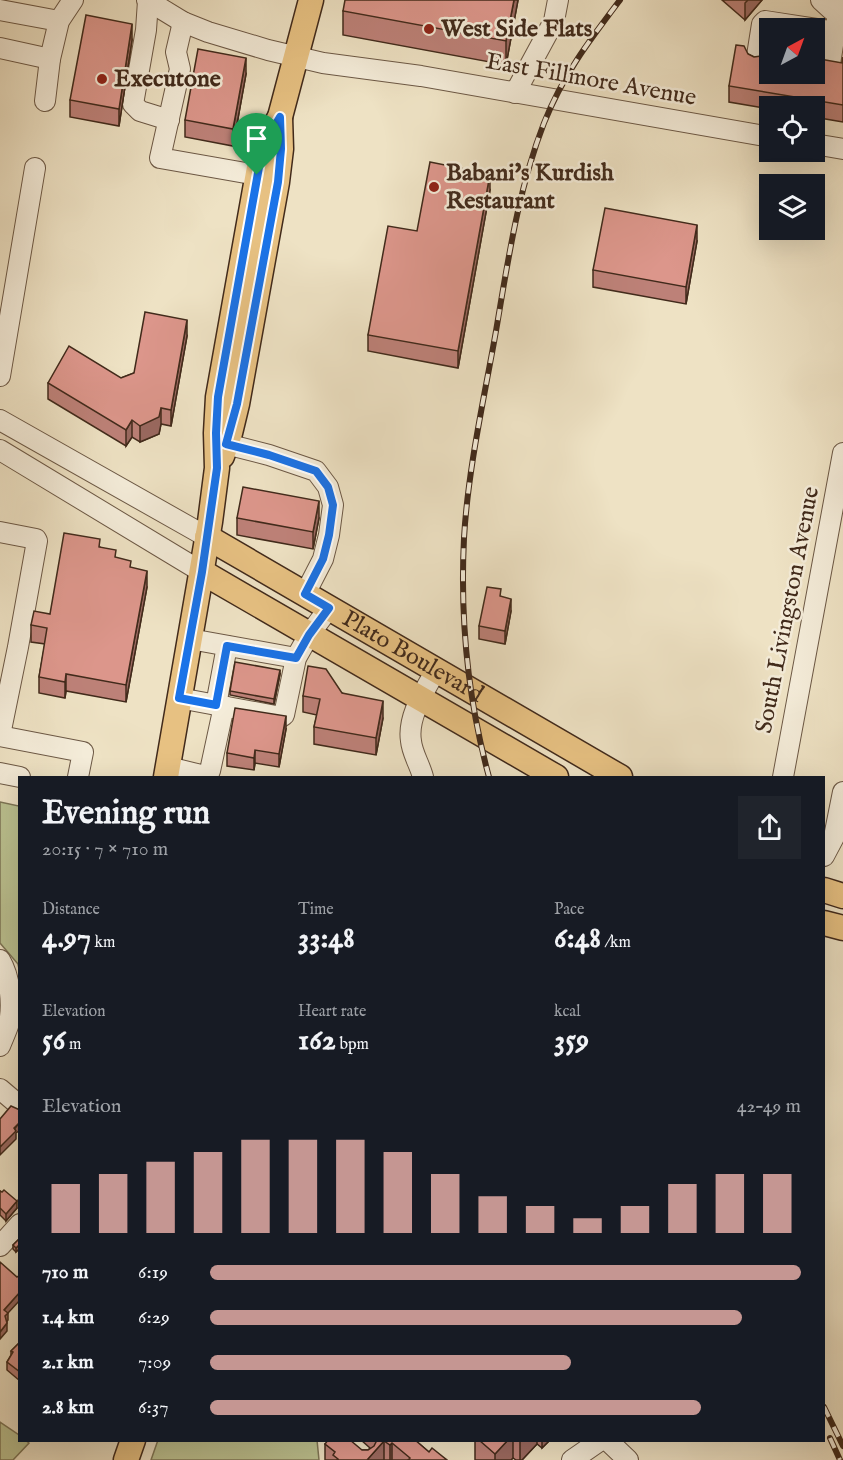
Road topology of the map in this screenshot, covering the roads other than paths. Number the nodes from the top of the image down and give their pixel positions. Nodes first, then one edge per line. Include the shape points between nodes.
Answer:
1 (311, 0) edge
2 (558, 0) edge
3 (821, 0) edge
4 (65, 1) edge
5 (148, 1) edge
6 (0, 10) edge
7 (840, 19) edge
8 (59, 21) junction
9 (183, 22) junction
10 (0, 48) edge
11 (297, 55) junction
12 (50, 59) junction
13 (756, 62) edge
14 (830, 64) edge
15 (515, 93) junction
16 (45, 101) dead end
17 (280, 117) junction
18 (169, 120) junction
19 (759, 135) edge
20 (825, 146) edge
21 (843, 149) edge
22 (35, 168) dead end
23 (257, 175) junction
24 (0, 376) edge
25 (0, 420) edge
26 (226, 444) junction
27 (843, 453) edge
28 (2, 456) edge
29 (217, 468) junction
30 (0, 532) edge
31 (207, 537) junction
32 (202, 572) junction
33 (305, 594) junction
34 (329, 608) junction
35 (309, 635) junction
36 (190, 639) junction
37 (227, 646) junction
38 (296, 658) junction
39 (436, 670) junction
40 (179, 698) junction
41 (421, 699) junction
42 (220, 705) junction
43 (0, 736) edge
44 (167, 772) edge
45 (0, 773) edge
46 (78, 776) edge
47 (423, 776) edge
48 (554, 776) edge
49 (618, 776) edge
50 (783, 776) edge
51 (18, 777) edge
52 (843, 792) edge
53 (838, 838) edge
54 (825, 855) edge
55 (825, 890) edge
56 (843, 896) edge
57 (825, 923) edge
58 (843, 928) edge
59 (0, 960) edge
60 (0, 1046) edge
61 (0, 1089) edge
62 (18, 1104) edge
63 (18, 1226) edge
64 (0, 1246) edge
65 (132, 1442) edge
66 (598, 1442) edge
67 (609, 1442) edge
68 (574, 1459) edge
69 (126, 1460) edge
70 (628, 1460) edge

1 - 11 main road
2 - 15 street via 554,21
3 - 7 street
4 - 8 street
5 - 9 street, East Fillmore Avenue
5 - 18 street via 133,104 140,111
6 - 8 street
7 - 13 street via 765,21
7 - 14 street
8 - 12 street
9 - 11 street, East Fillmore Avenue via 247,44
9 - 18 street via 176,52 180,69
10 - 12 street
11 - 15 street, East Fillmore Avenue via 323,63
11 - 17 main road
12 - 16 street
15 - 19 street, East Fillmore Avenue
17 - 23 main road via 266,141
17 - 26 main road via 278,182 237,404
18 - 23 street via 160,158
20 - 21 street
22 - 24 street
23 - 29 main road via 218,397
25 - 31 street
26 - 29 main road
26 - 33 street via 316,471 328,487 333,505 329,535 323,559
27 - 50 street, South Livingston Avenue
28 - 32 street
29 - 31 main road
30 - 43 street via 37,541
31 - 32 main road
31 - 33 main road, Plato Boulevard
32 - 35 main road, Plato Boulevard
32 - 36 main road
33 - 34 main road, Plato Boulevard
34 - 35 street
34 - 39 main road, Plato Boulevard
35 - 38 street
35 - 41 main road, Plato Boulevard
36 - 37 street
36 - 40 main road
37 - 38 street
37 - 42 street
38 - 42 street via 281,717
39 - 41 street
39 - 49 main road, Plato Boulevard
40 - 42 street
40 - 44 main road
41 - 47 street via 410,735
41 - 48 main road, Plato Boulevard
42 - 44 street via 210,771 205,776
43 - 46 street via 83,752
45 - 51 street
52 - 53 street
53 - 54 street
55 - 56 main road
57 - 58 main road
59 - 60 street via 6,970 9,995 9,1022
61 - 62 street
63 - 64 street
65 - 69 main road
66 - 68 street
67 - 70 street

